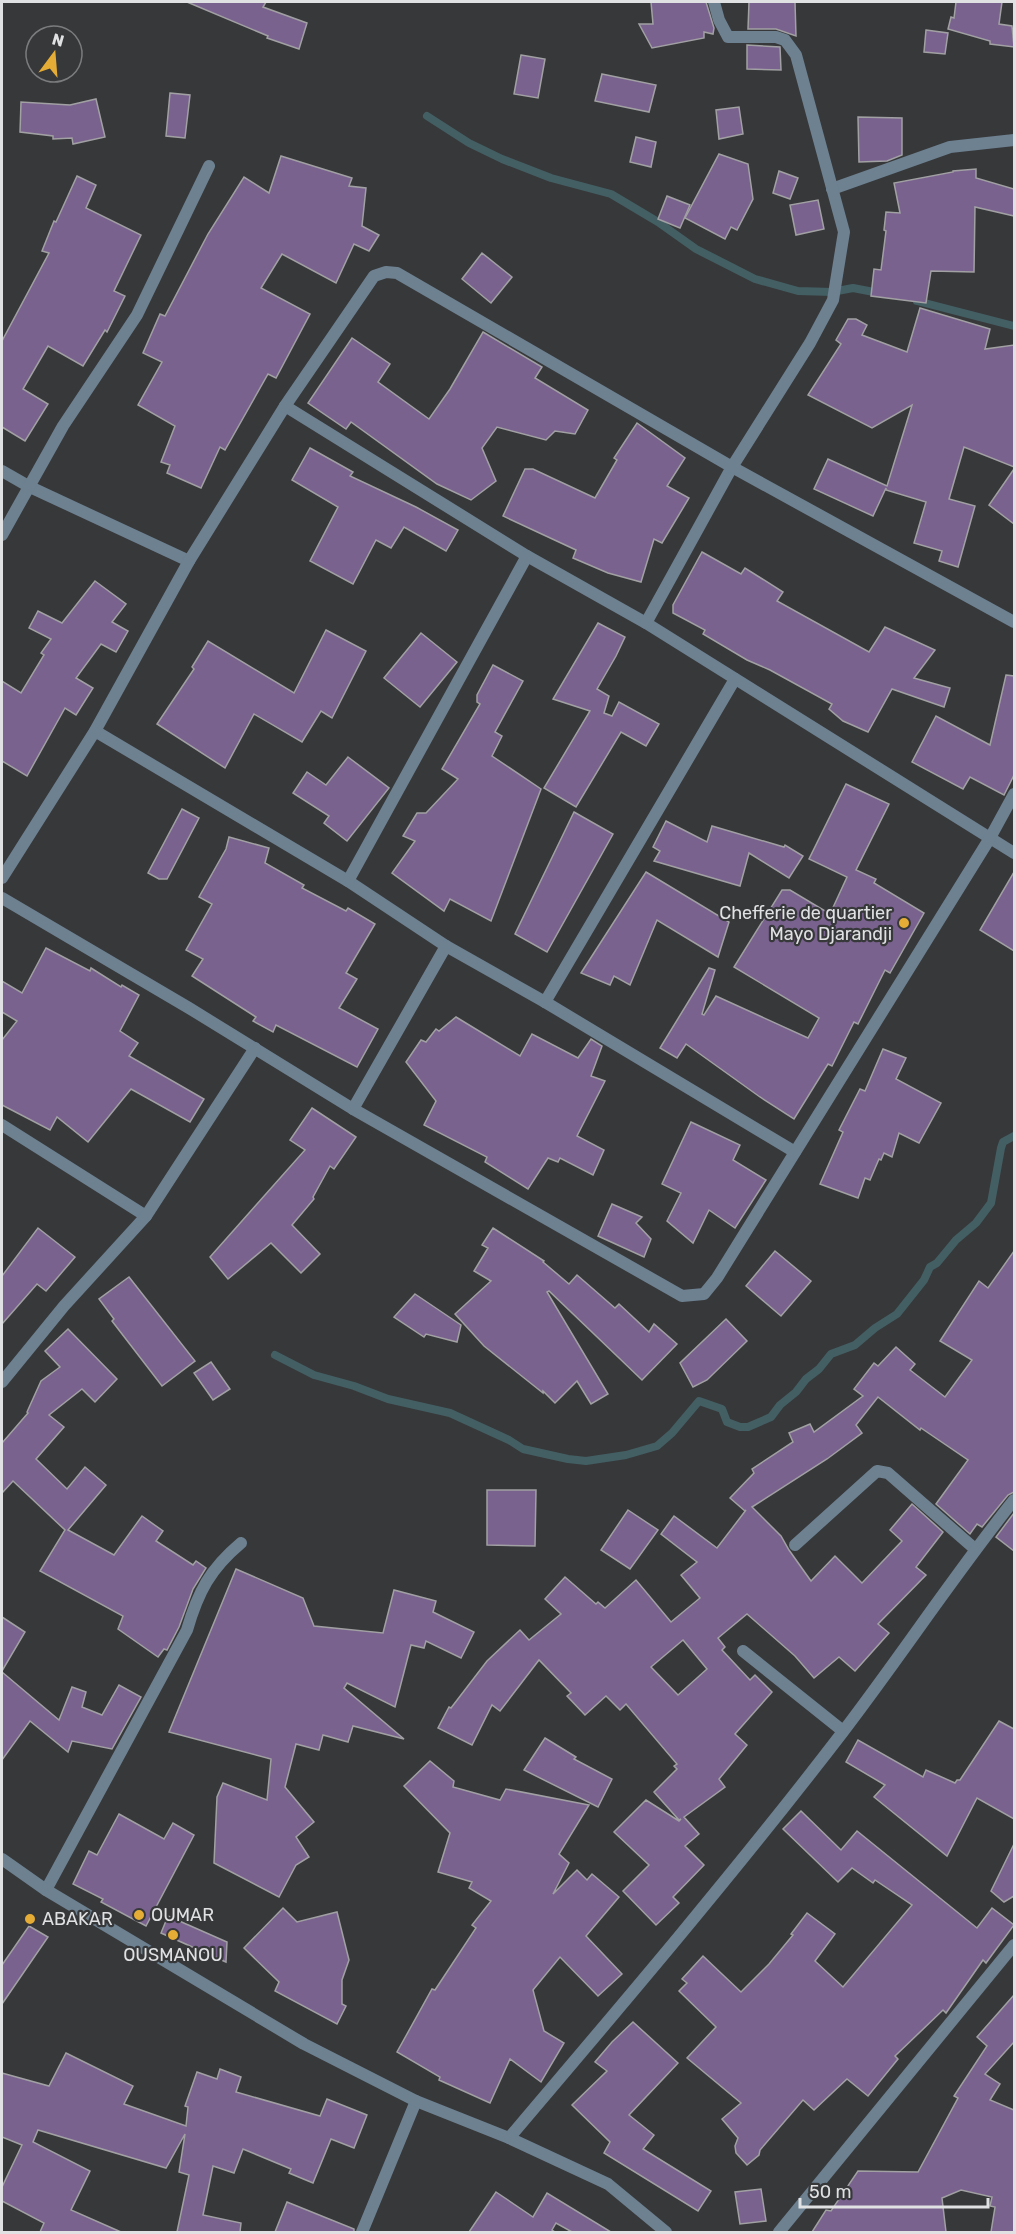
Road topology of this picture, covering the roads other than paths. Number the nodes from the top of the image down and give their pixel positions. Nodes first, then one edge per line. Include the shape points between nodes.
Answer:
1 (714, 2) edge
2 (1014, 140) edge
3 (209, 166) dead end
4 (832, 189) junction
5 (285, 406) junction
6 (732, 466) junction
7 (2, 471) edge
8 (30, 487) junction
9 (2, 535) edge
10 (527, 556) junction
11 (189, 561) junction
12 (1014, 622) edge
13 (646, 623) junction
14 (735, 679) junction
15 (95, 731) junction
16 (1014, 794) edge
17 (990, 838) junction
18 (1014, 853) edge
19 (2, 878) edge
20 (348, 881) junction
21 (2, 898) edge
22 (446, 946) junction
23 (545, 1002) junction
24 (255, 1048) junction
25 (353, 1109) junction
26 (2, 1125) edge
27 (795, 1152) junction
28 (146, 1215) junction
29 (2, 1382) edge
30 (1014, 1500) edge
31 (241, 1543) dead end
32 (795, 1545) dead end
33 (975, 1549) junction
34 (743, 1651) dead end
35 (843, 1731) junction
36 (2, 1859) edge
37 (46, 1890) junction
38 (1014, 1945) edge
39 (416, 2101) junction
40 (509, 2138) junction
41 (362, 2232) edge
42 (666, 2232) edge
43 (778, 2232) edge

1 - 4 street via 728,37 776,37 785,40 796,55
2 - 4 street via 950,147
3 - 8 street via 137,315 63,426
4 - 6 street via 844,232 833,300
5 - 6 street via 374,276 397,273
5 - 10 street
5 - 11 street
6 - 12 street
6 - 13 street
7 - 8 street
8 - 9 street
8 - 11 street
10 - 13 street
10 - 20 street
11 - 15 street
13 - 14 street
14 - 17 street
14 - 23 street
15 - 19 street
15 - 20 street
16 - 17 street
17 - 18 street
17 - 27 street
20 - 22 street
21 - 24 street
22 - 23 street
22 - 25 street
23 - 27 street
24 - 25 street
24 - 28 street
25 - 27 street via 682,1296 704,1294 717,1278
26 - 28 street
28 - 29 street
30 - 33 street
31 - 37 street via 207,1580 187,1630
32 - 33 street via 877,1471 888,1473
33 - 35 street
34 - 35 street
35 - 40 street via 710,1900
36 - 37 street
37 - 39 street via 304,2044
38 - 43 street
39 - 40 street
39 - 41 street
40 - 42 street via 608,2184

